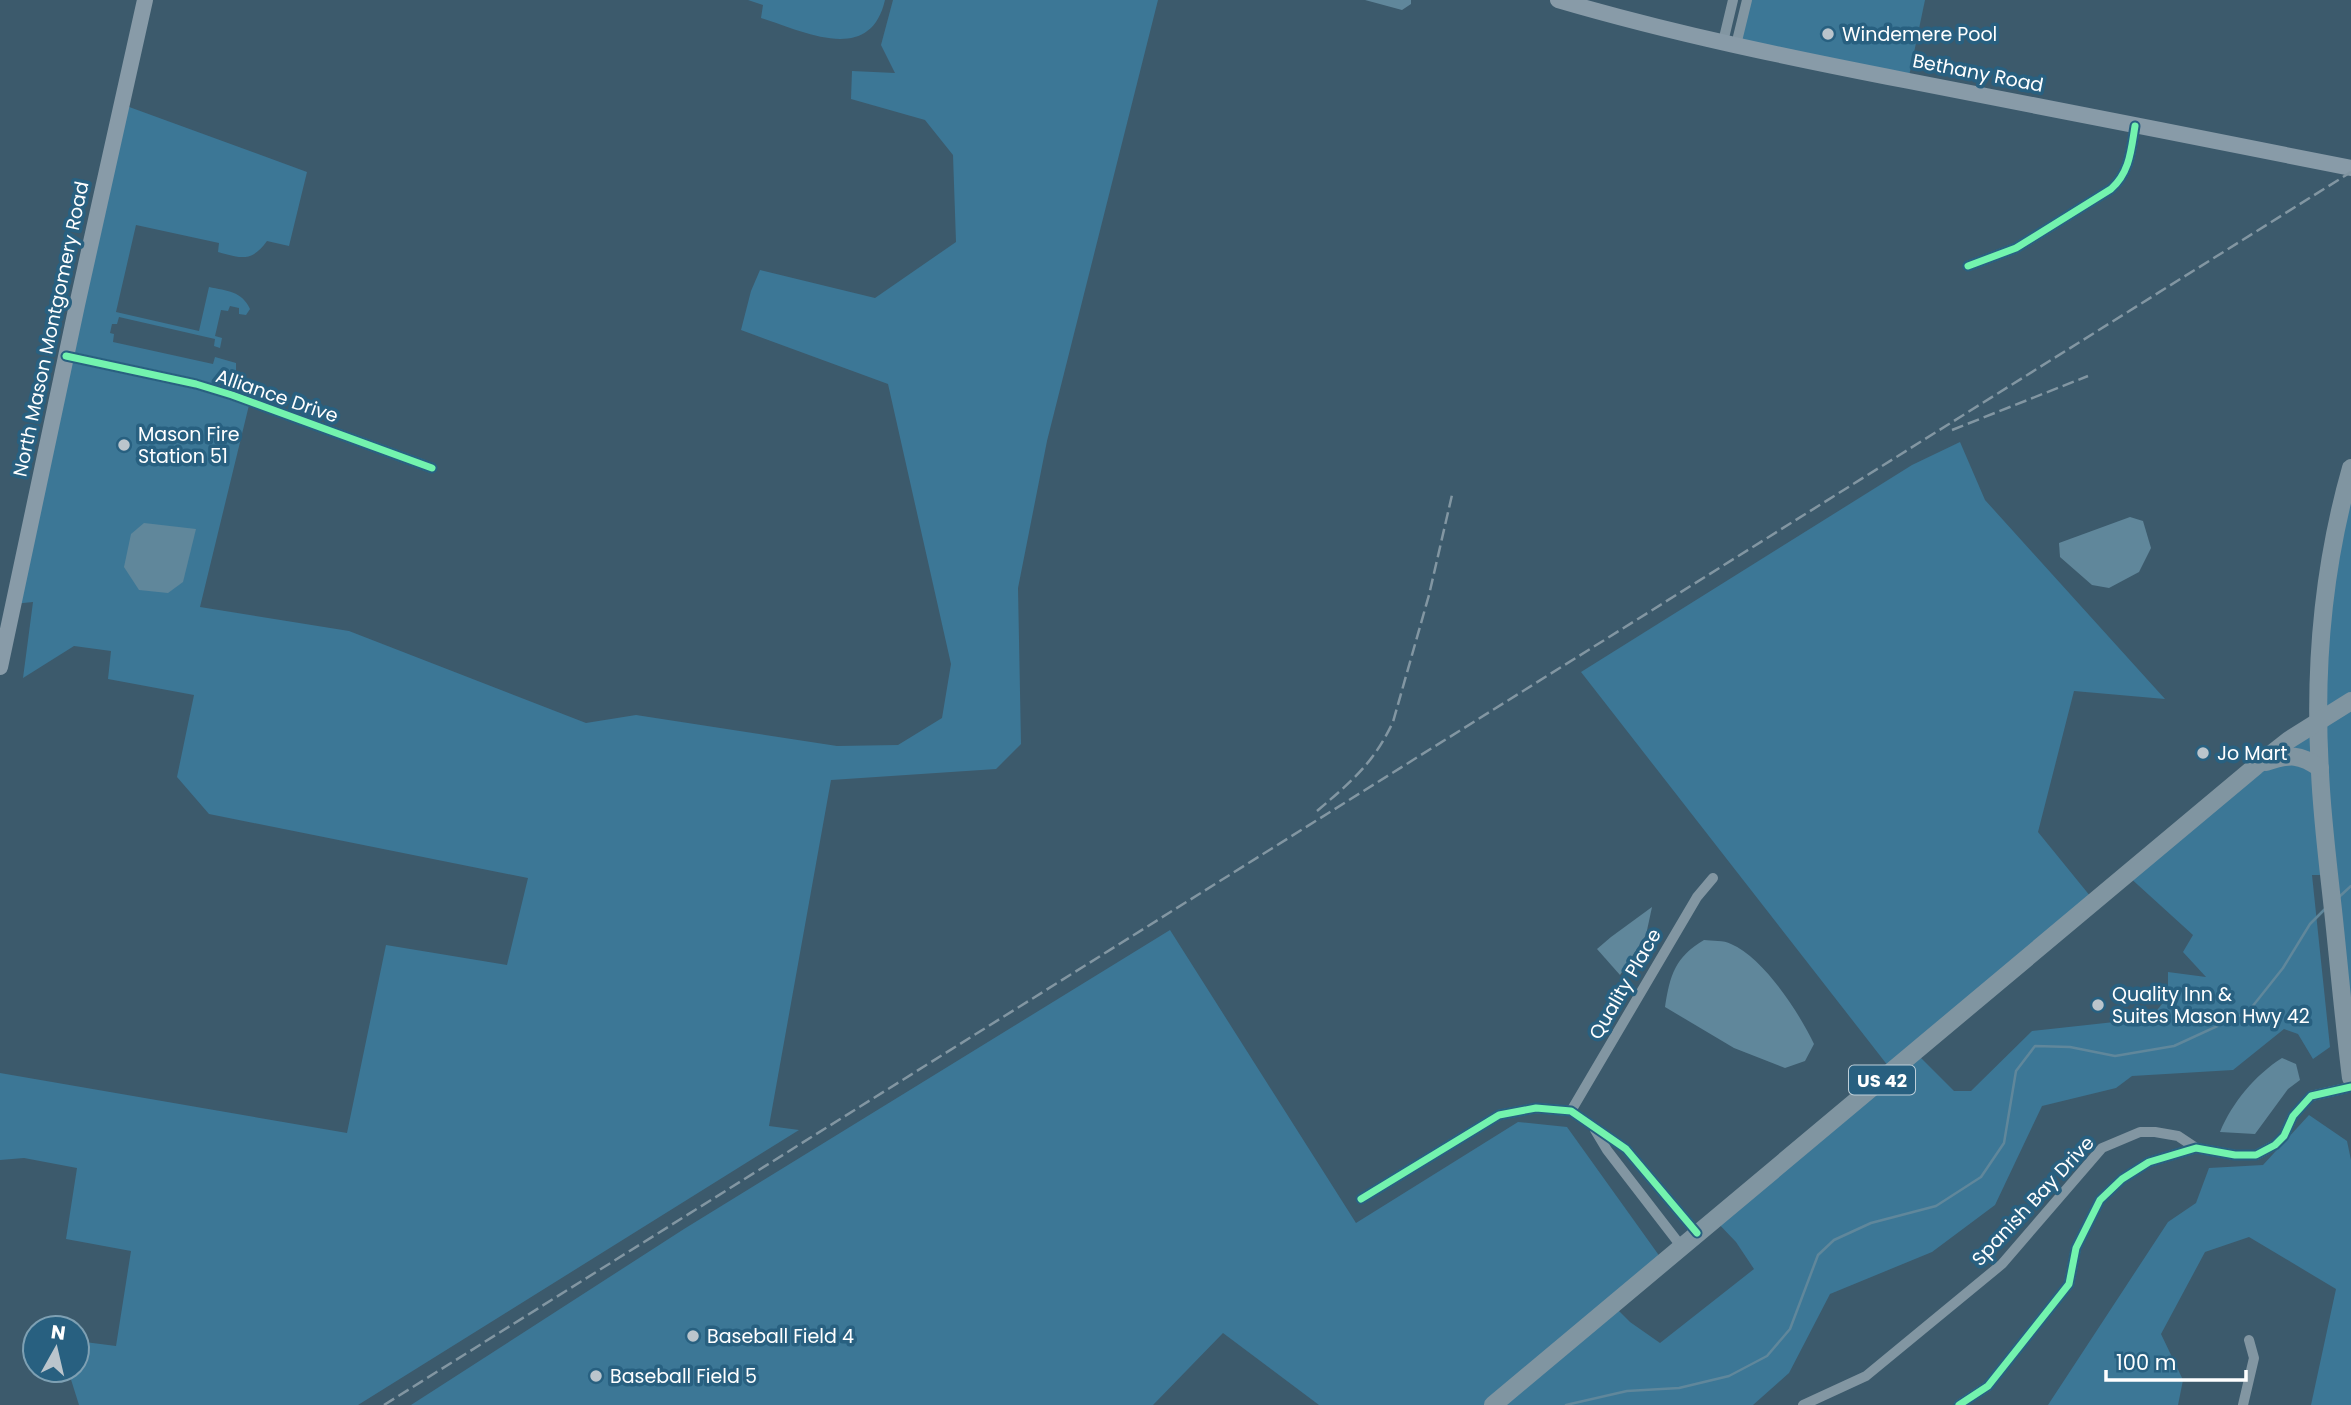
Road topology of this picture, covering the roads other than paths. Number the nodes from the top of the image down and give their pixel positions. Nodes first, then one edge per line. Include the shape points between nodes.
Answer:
1 (145, 0) edge
2 (1558, 0) edge
3 (1733, 0) edge
4 (1746, 0) edge
5 (1730, 44) junction
6 (2135, 126) junction
7 (2351, 167) edge
8 (1968, 267) dead end
9 (66, 356) junction
10 (432, 468) dead end
11 (2351, 468) edge
12 (0, 667) edge
13 (2351, 701) edge
14 (2319, 721) junction
15 (2256, 766) junction
16 (2320, 768) junction
17 (1713, 878) dead end
18 (2351, 1078) edge
19 (2351, 1087) edge
20 (1571, 1111) junction
21 (1592, 1125) junction
22 (2196, 1148) junction
23 (1361, 1199) dead end
24 (1697, 1233) junction
25 (1681, 1246) junction
26 (2249, 1340) dead end
27 (1493, 1405) edge
28 (1803, 1405) edge
29 (1959, 1405) edge
30 (2243, 1405) edge

1 - 9 main road, North Mason Montgomery Road
2 - 5 main road, Bethany Road
3 - 5 street
4 - 5 street
5 - 6 main road, Bethany Road
6 - 7 main road, Bethany Road
6 - 8 street via 2129,163 2111,189 2016,248
9 - 10 street, Alliance Drive via 232,395
9 - 12 main road, North Mason Montgomery Road
11 - 14 main road via 2326,589
13 - 14 main road, US 42
14 - 15 main road, US 42
14 - 16 main road
15 - 16 main road via 2288,756 2304,757
15 - 24 main road, US 42
16 - 18 main road
17 - 20 street, Quality Place via 1697,897
19 - 22 street, Spanish Bay Drive via 2311,1096 2293,1116 2284,1136 2256,1155
20 - 21 street
20 - 23 street via 1535,1108 1499,1115
21 - 24 street via 1626,1149
21 - 25 street
22 - 28 street, Spanish Bay Drive via 2178,1136 2155,1132 2140,1132 2102,1148 2002,1264 1866,1376
22 - 29 street via 2149,1162 2100,1200 2076,1248 2068,1284 1989,1386
24 - 25 main road, US 42
25 - 27 main road, US 42
26 - 30 street via 2254,1357

